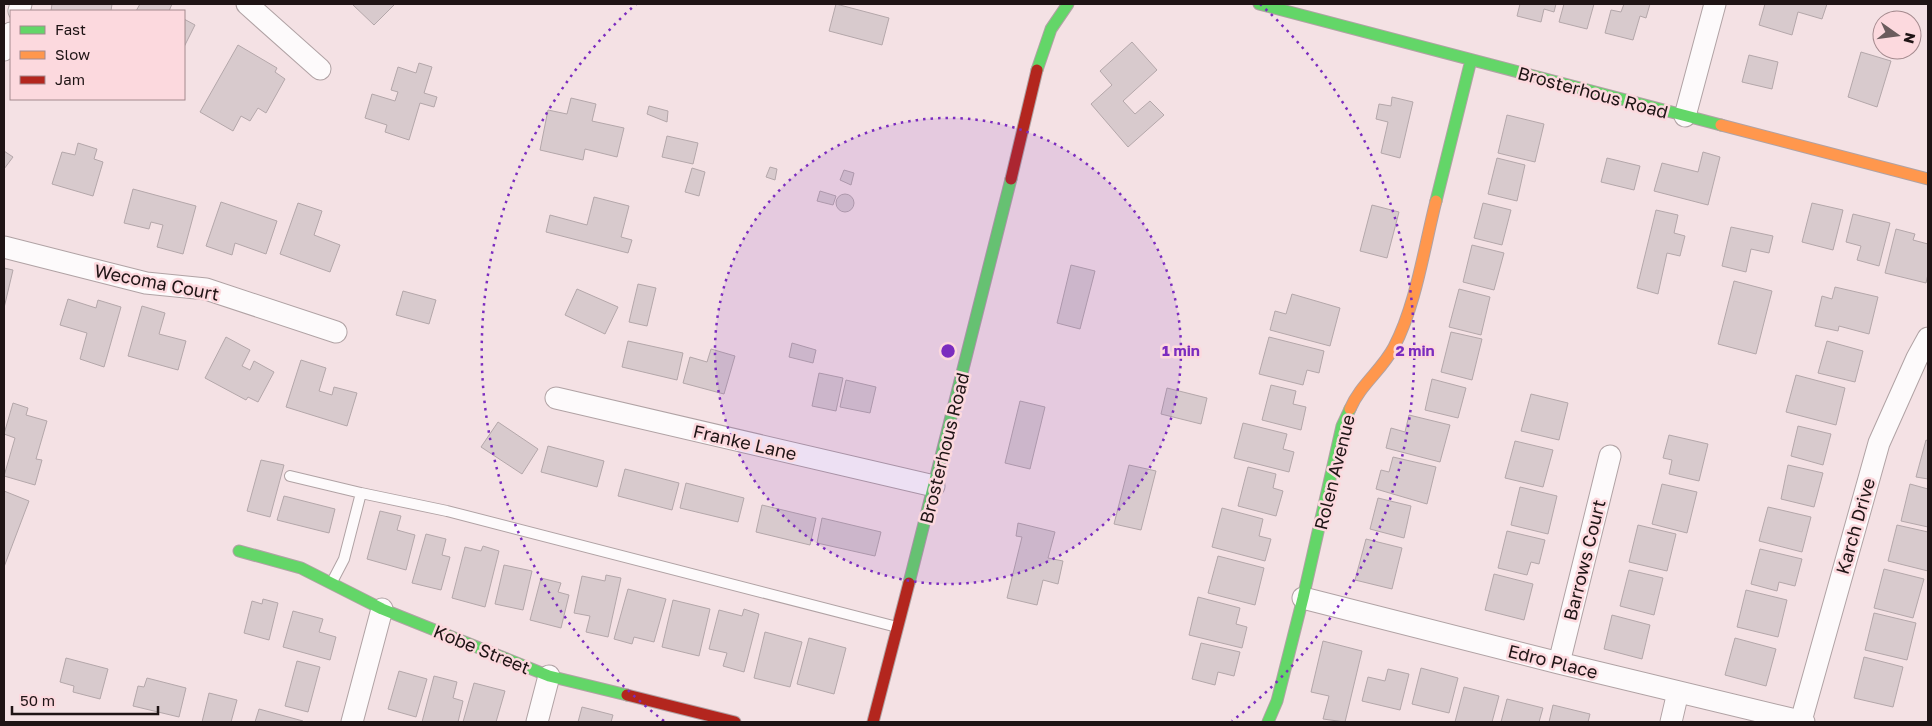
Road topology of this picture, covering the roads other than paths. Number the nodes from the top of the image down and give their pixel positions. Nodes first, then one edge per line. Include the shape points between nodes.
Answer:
1 (247, 4) edge
2 (1068, 4) edge
3 (1258, 4) edge
4 (1715, 4) edge
5 (10, 35) edge
6 (4, 50) edge
7 (1470, 60) junction
8 (320, 69) dead end
9 (1685, 116) junction
10 (1928, 179) edge
11 (4, 247) edge
12 (336, 332) dead end
13 (1928, 338) edge
14 (556, 398) dead end
15 (1610, 456) dead end
16 (290, 476) dead end
17 (934, 486) junction
18 (361, 493) junction
19 (239, 551) dead end
20 (331, 583) junction
21 (1303, 598) junction
22 (382, 609) junction
23 (898, 627) junction
24 (1559, 663) junction
25 (549, 676) junction
26 (1678, 692) junction
27 (352, 722) edge
28 (537, 722) edge
29 (735, 722) edge
30 (873, 722) edge
31 (1268, 722) edge
32 (1671, 722) edge
33 (1802, 722) edge

1 - 8 street
2 - 17 street, Brosterhous Road via 1051,29 1041,55
3 - 7 street, Brosterhous Road
4 - 9 street
5 - 6 street
7 - 9 street, Brosterhous Road
7 - 21 street, Rolen Avenue via 1407,318 1393,349 1355,397 1342,426
9 - 10 street, Brosterhous Road
11 - 12 street, Wecoma Court via 146,283 206,289
13 - 33 street, Karch Drive via 1879,443
14 - 17 street, Franke Lane
15 - 24 street, Barrows Court
16 - 18 lane
17 - 23 street, Brosterhous Road
18 - 20 lane via 344,559
18 - 23 lane via 447,511
19 - 20 street, Kobe Street via 301,568
20 - 22 street, Kobe Street
21 - 24 street, Edro Place
21 - 31 street, Rolen Avenue via 1277,701
22 - 25 street, Kobe Street
22 - 27 street
23 - 30 street, Brosterhous Road
24 - 26 street, Edro Place
25 - 28 street
25 - 29 street, Kobe Street
26 - 32 street
26 - 33 street, Edro Place

